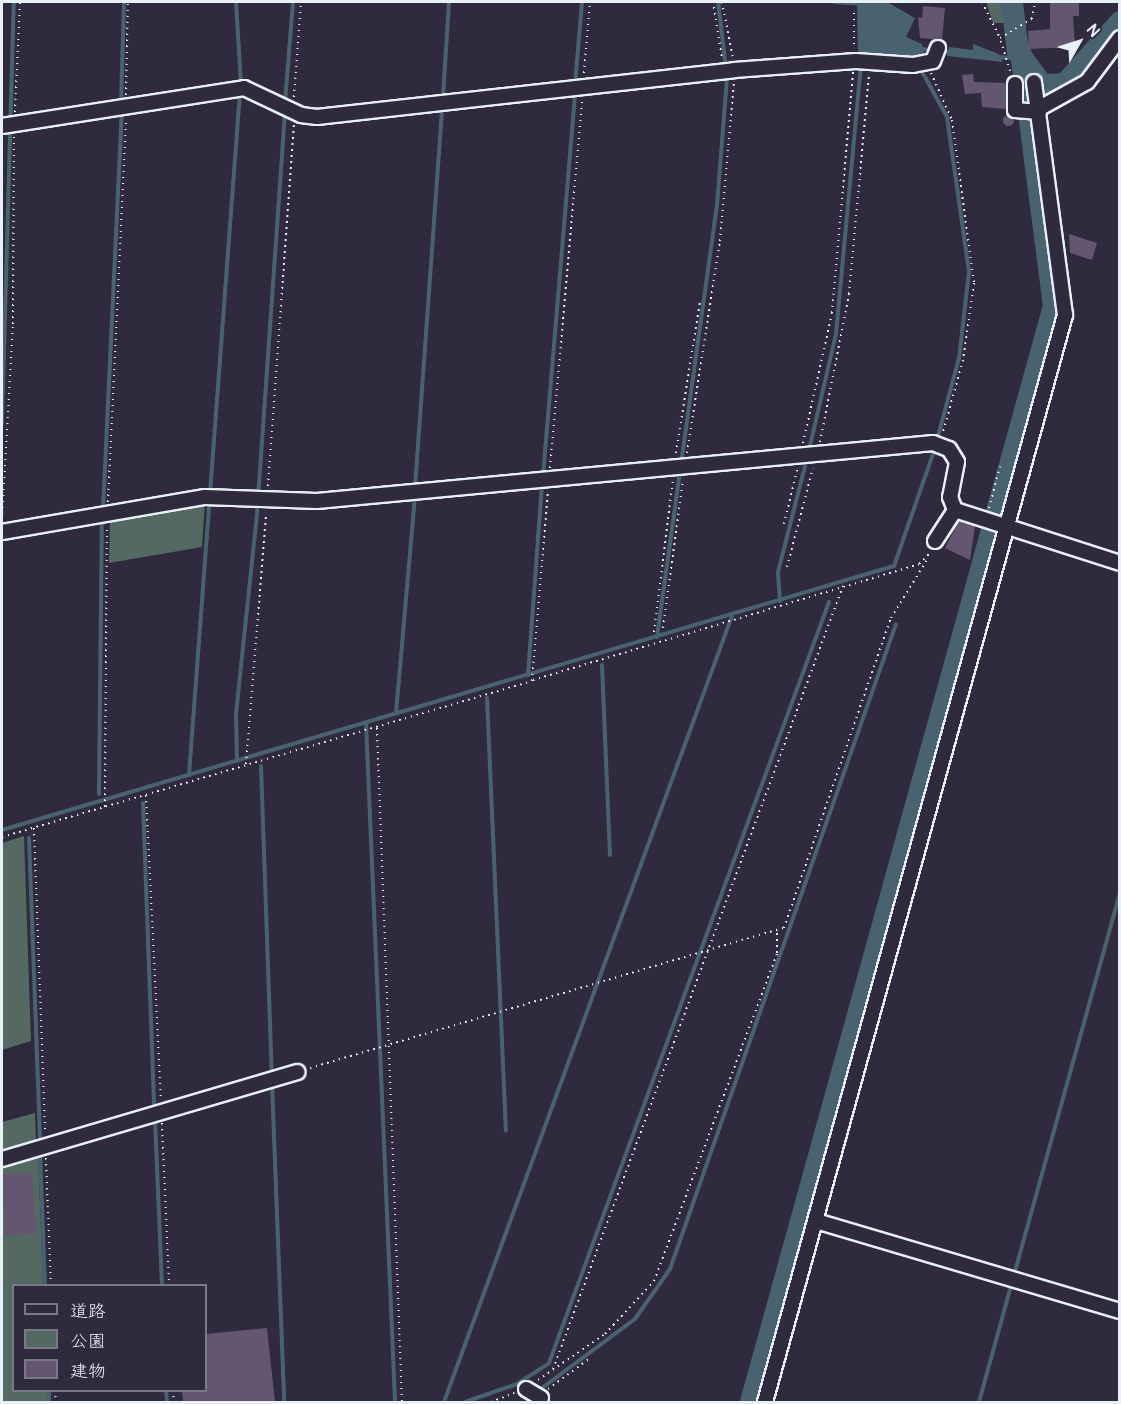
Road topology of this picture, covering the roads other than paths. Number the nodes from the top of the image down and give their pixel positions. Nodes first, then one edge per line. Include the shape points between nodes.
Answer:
1 (1119, 38) edge
2 (927, 59) road end
3 (1034, 82) dead end
4 (1015, 84) dead end
5 (1032, 111) junction
6 (8, 125) edge
7 (955, 510) junction
8 (995, 526) junction
9 (2, 530) edge
10 (935, 541) road end
11 (1119, 563) edge
12 (297, 1072) road end
13 (2, 1159) edge
14 (816, 1221) junction
15 (1119, 1311) edge
16 (765, 1402) edge

1 - 5 street via 1087,82
2 - 6 street via 728,70 317,117 240,89
3 - 5 street
4 - 5 street via 1015,110
5 - 8 street via 1067,304
7 - 8 street
7 - 9 street via 950,497 957,462 938,444 261,502 209,496
7 - 10 street
8 - 11 street
8 - 14 street
12 - 13 street
14 - 15 street
14 - 16 street

